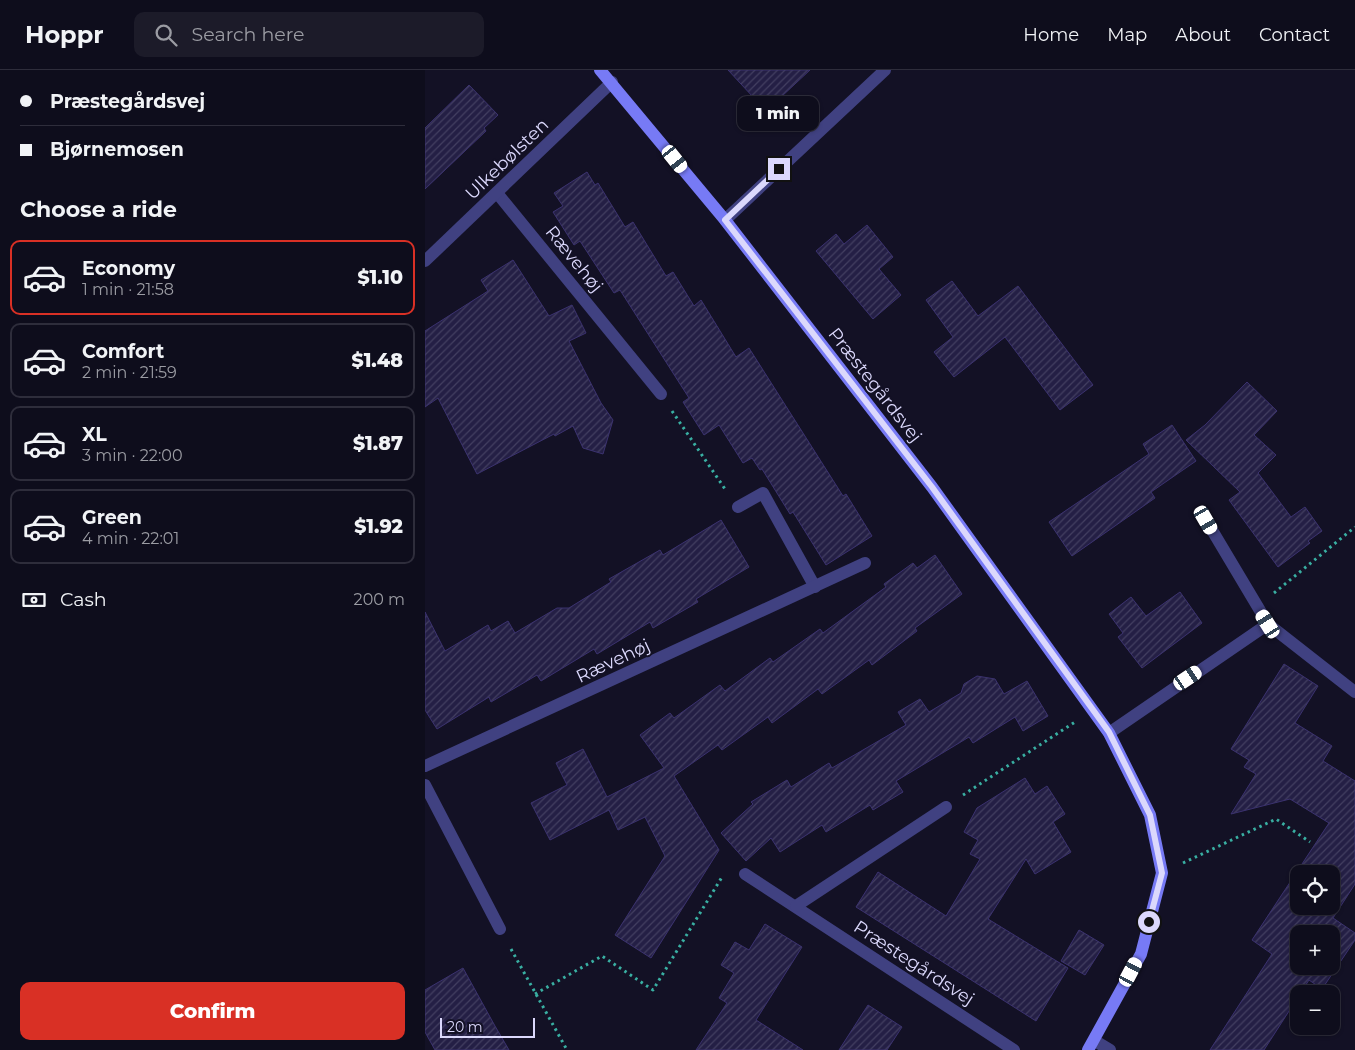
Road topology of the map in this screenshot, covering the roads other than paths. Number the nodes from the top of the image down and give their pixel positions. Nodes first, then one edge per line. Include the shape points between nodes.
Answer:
1 (600, 70) edge
2 (885, 70) edge
3 (612, 82) junction
4 (497, 193) junction
5 (725, 220) junction
6 (425, 261) edge
7 (661, 394) road end
8 (738, 507) road end
9 (1206, 520) dead end
10 (865, 563) dead end
11 (815, 587) junction
12 (1268, 624) junction
13 (1355, 692) edge
14 (1109, 732) junction
15 (425, 766) edge
16 (425, 785) edge
17 (946, 807) road end
18 (745, 874) road end
19 (796, 906) junction
20 (500, 928) road end
21 (1091, 1045) edge
22 (1014, 1050) edge
23 (1110, 1050) edge

1 - 3 street, Præstegårdsvej
2 - 5 street
3 - 4 street, Ulkebølsten
3 - 5 street, Præstegårdsvej
4 - 6 street, Ulkebølsten
4 - 7 street, Rævehøj
5 - 14 street, Præstegårdsvej via 932,487
8 - 11 street via 763,494
9 - 12 street
10 - 11 street, Rævehøj
11 - 15 street, Rævehøj
12 - 13 street
12 - 14 street
14 - 21 street, Præstegårdsvej via 1150,815 1162,873 1141,954
16 - 20 street
17 - 19 street
18 - 19 street, Præstegårdsvej
19 - 22 street, Præstegårdsvej
21 - 23 street, Præstegårdsvej

